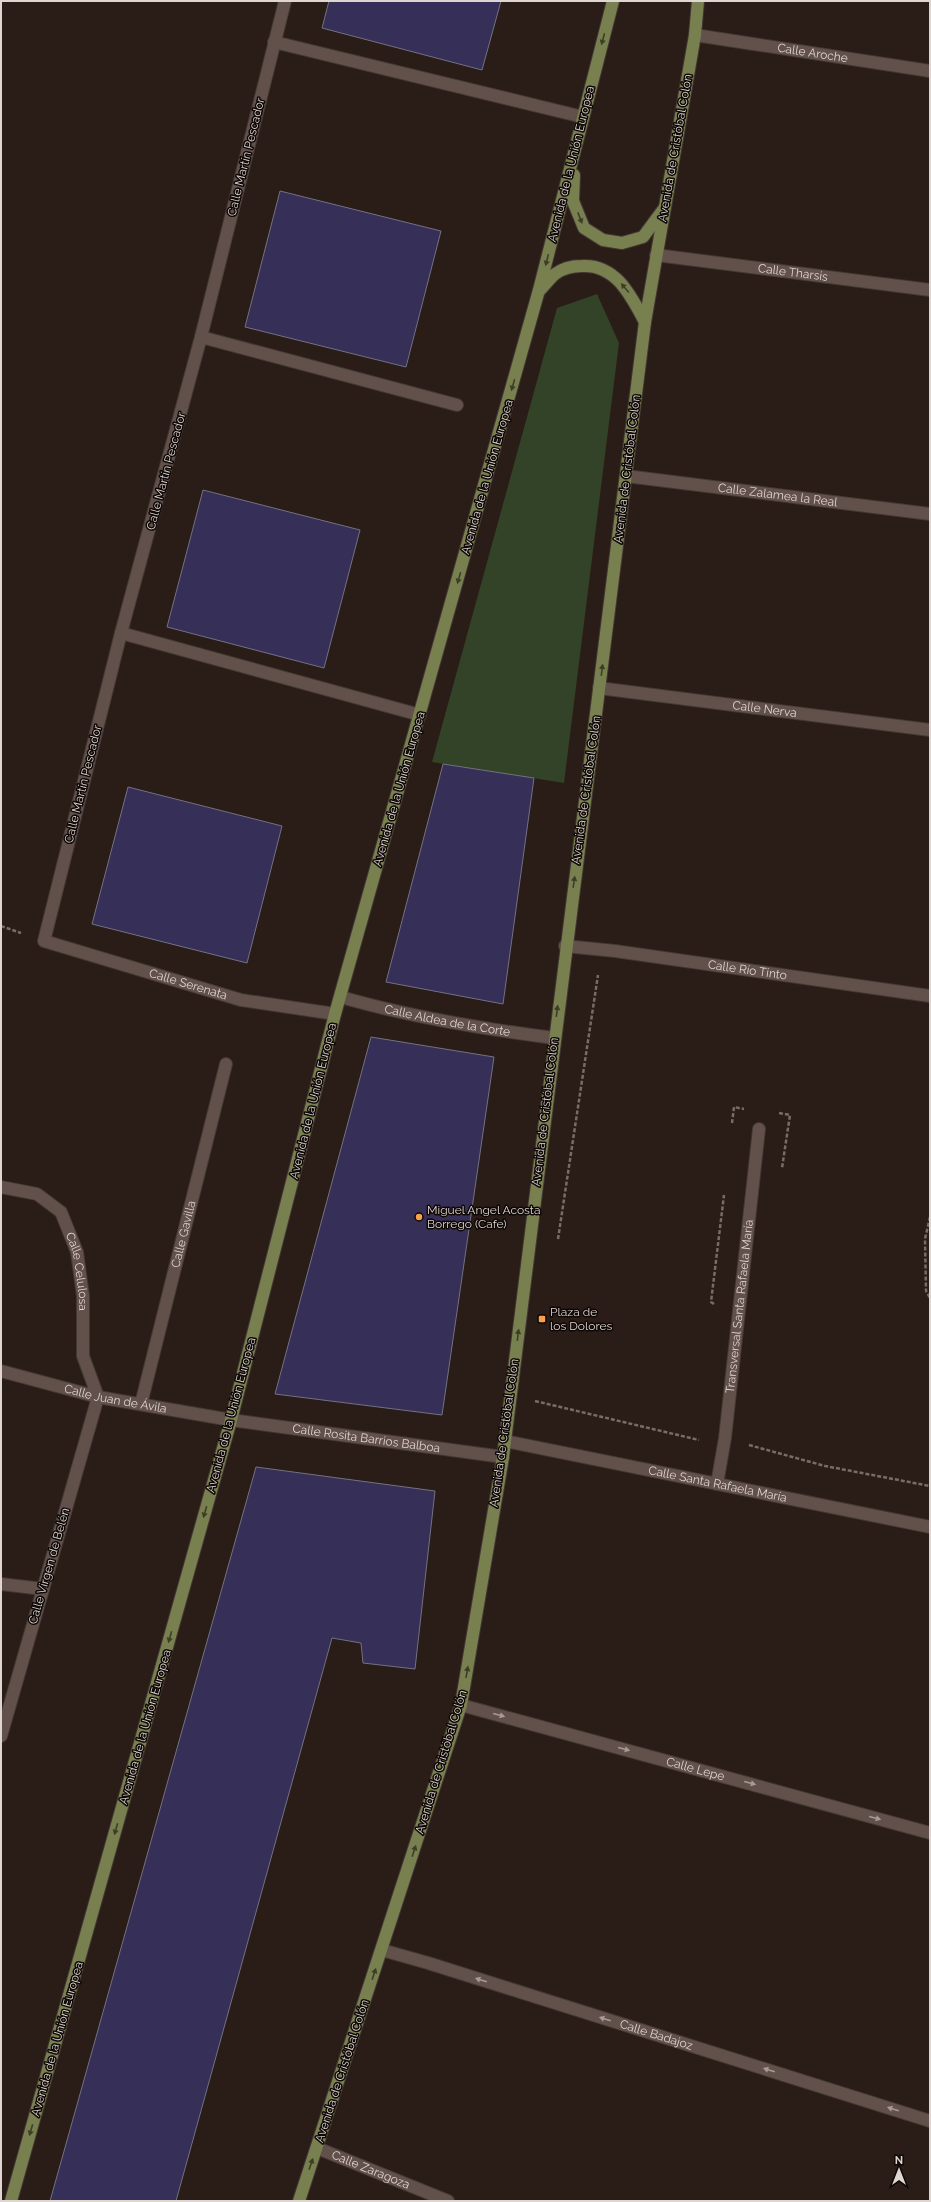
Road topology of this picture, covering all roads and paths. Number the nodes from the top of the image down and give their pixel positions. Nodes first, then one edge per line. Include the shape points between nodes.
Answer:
1 (285, 1) edge
2 (613, 1) edge
3 (698, 1) edge
4 (695, 35) junction
5 (274, 42) junction
6 (930, 71) edge
7 (583, 117) junction
8 (575, 152) junction
9 (665, 208) junction
10 (656, 255) junction
11 (539, 290) junction
12 (930, 290) edge
13 (645, 322) junction
14 (201, 337) junction
15 (457, 405) dead end
16 (626, 476) junction
17 (930, 514) edge
18 (121, 633) junction
19 (599, 688) junction
20 (420, 715) junction
21 (930, 730) edge
22 (44, 941) joint
23 (565, 946) junction
24 (599, 969) dead end
25 (930, 996) edge
26 (341, 997) junction
27 (336, 1014) junction
28 (554, 1038) junction
29 (226, 1064) dead end
30 (750, 1110) dead end
31 (774, 1113) dead end
32 (759, 1129) dead end
33 (732, 1131) dead end
34 (781, 1176) dead end
35 (1, 1187) edge
36 (724, 1193) dead end
37 (930, 1217) edge
38 (557, 1244) dead end
39 (930, 1298) edge
40 (716, 1306) dead end
41 (1, 1371) edge
42 (535, 1393) dead end
43 (98, 1397) junction
44 (141, 1404) junction
45 (231, 1420) junction
46 (700, 1435) dead end
47 (505, 1441) junction
48 (747, 1444) dead end
49 (503, 1457) junction
50 (718, 1484) junction
51 (930, 1486) edge
52 (930, 1527) edge
53 (1, 1584) edge
54 (43, 1589) junction
55 (461, 1704) junction
56 (1, 1736) edge
57 (930, 1833) edge
58 (382, 1950) junction
59 (930, 2121) edge
60 (317, 2148) junction
61 (11, 2201) edge
62 (299, 2201) edge
63 (448, 2201) edge

1 - 5 street, Calle Martín Pescador
2 -> 7 main road, Avenida de la Unión Europea
3 - 4 main road, Avenida de Cristóbal Colón
4 - 6 street, Calle Aroche
4 - 9 main road, Avenida de Cristóbal Colón
5 - 7 street
5 - 14 street, Calle Martín Pescador
7 - 8 main road, Avenida de la Unión Europea
8 -> 9 main road via 573,201 584,228 603,240 622,243 643,237
8 -> 11 main road, Avenida de la Unión Europea
9 - 10 main road, Avenida de Cristóbal Colón
10 - 12 street, Calle Tharsis
10 - 13 main road, Avenida de Cristóbal Colón
13 -> 11 main road via 628,290 612,274 593,265 571,266 556,274
11 -> 20 main road, Avenida de la Unión Europea
13 - 16 main road, Avenida de Cristóbal Colón
14 - 15 street
14 - 18 street, Calle Martín Pescador
16 - 17 street, Calle Zalamea la Real
19 -> 16 main road, Avenida de Cristóbal Colón
18 - 20 street
18 - 22 street, Calle Martín Pescador
19 - 21 street, Calle Nerva
23 -> 19 main road, Avenida de Cristóbal Colón
20 - 26 main road, Avenida de la Unión Europea
22 - 27 street, Calle Serenata via 241,1000
23 - 25 street, Calle Río Tinto
28 -> 23 main road, Avenida de Cristóbal Colón
24 - 38 path
26 - 27 main road, Avenida de la Unión Europea
26 - 28 street, Calle Aldea de la Corte via 373,1006 514,1033
27 - 45 main road, Avenida de la Unión Europea
47 -> 28 main road, Avenida de Cristóbal Colón
29 - 44 street, Calle Gavilla
30 - 33 path via 734,1108
31 - 34 path via 790,1115
32 - 50 street, Transversal Santa Rafaela María
35 - 43 street, Calle Celulosa via 37,1194 61,1212 77,1252 83,1296 83,1356
36 - 40 path via 711,1302
37 - 39 path via 925,1239 926,1291
41 - 43 street, Calle Juan de Ávila
42 - 46 path via 533,1401 699,1441
43 - 44 street, Calle Juan de Ávila
43 - 54 street, Calle Virgen de Belén
44 - 45 street, Calle Juan de Ávila
45 - 49 street, Calle Rosita Barrios Balboa
45 -> 61 main road, Avenida de la Unión Europea
47 - 49 main road, Avenida de Cristóbal Colón
47 - 50 street, Calle Santa Rafaela María
48 - 51 path via 825,1466
55 -> 49 main road, Avenida de Cristóbal Colón
50 - 52 street, Calle Santa Rafaela María
53 - 54 street
54 - 56 street, Calle Virgen de Belén
55 -> 57 street, Calle Lepe
58 -> 55 main road, Avenida de Cristóbal Colón
59 -> 58 street, Calle Badajoz
60 -> 58 main road, Avenida de Cristóbal Colón
62 -> 60 main road, Avenida de Cristóbal Colón
60 - 63 street, Calle Zaragoza

